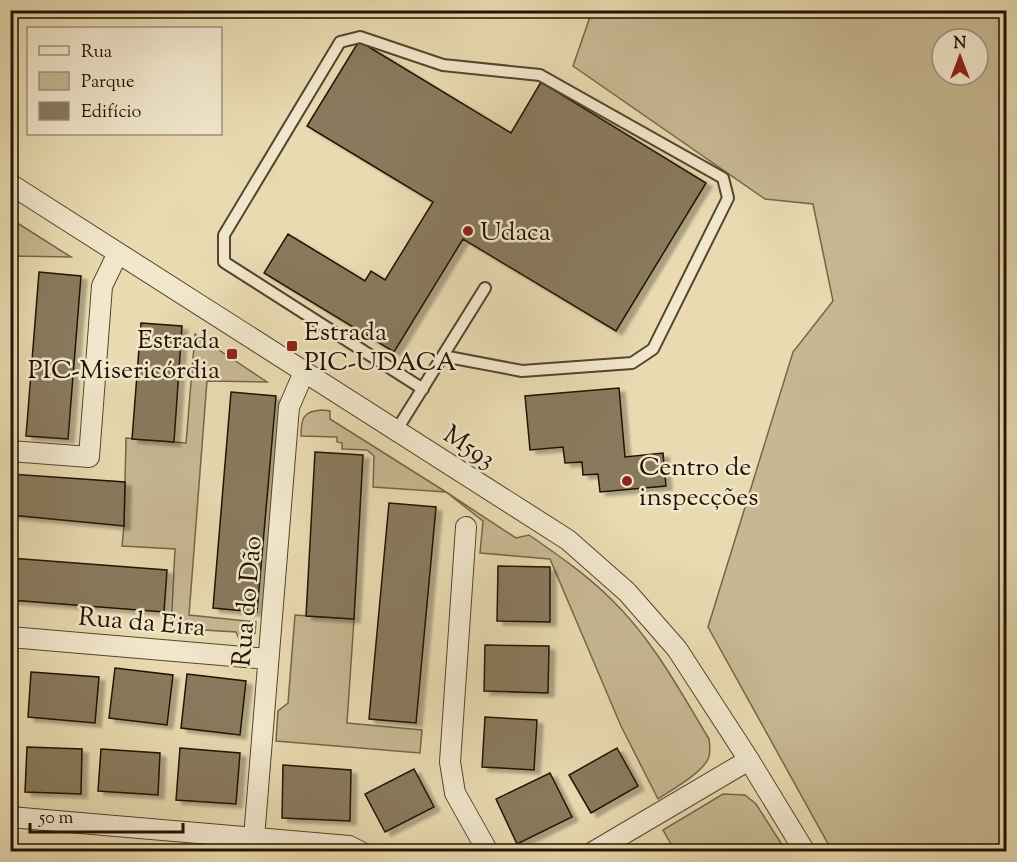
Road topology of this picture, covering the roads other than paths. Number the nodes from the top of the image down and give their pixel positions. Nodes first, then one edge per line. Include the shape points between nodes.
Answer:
1 (10, 184) edge
2 (118, 253) junction
3 (485, 288) dead end
4 (443, 356) junction
5 (304, 372) junction
6 (423, 389) junction
7 (396, 431) junction
8 (10, 451) edge
9 (466, 527) dead end
10 (10, 637) edge
11 (268, 659) junction
12 (749, 760) junction
13 (10, 817) edge
14 (254, 838) junction
15 (361, 852) edge
16 (488, 852) edge
17 (593, 852) edge
18 (805, 852) edge

1 - 2 street, M593
2 - 5 street, M593
2 - 8 street via 102,286 89,456
3 - 4 lane
4 - 6 lane
4 - 6 lane via 522,370 632,363 653,349 728,198 723,178 540,75 443,65 360,37 340,42 224,235 224,262
5 - 7 street, M593
5 - 11 street, Rua do Dão via 289,407
6 - 7 lane
7 - 12 street, M593 via 568,540 627,592 677,649
9 - 16 street via 450,762 455,793
10 - 11 street, Rua da Eira
11 - 14 street, Rua do Dão
12 - 17 street
12 - 18 street, M593
13 - 14 street
14 - 15 street via 349,846

